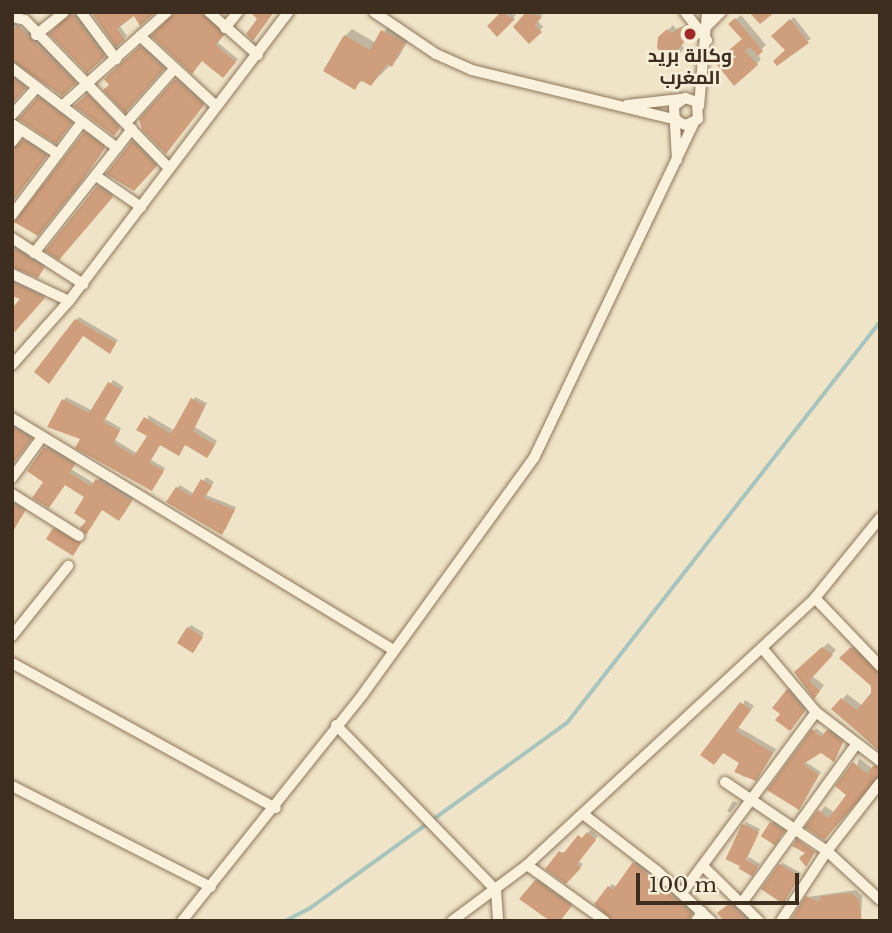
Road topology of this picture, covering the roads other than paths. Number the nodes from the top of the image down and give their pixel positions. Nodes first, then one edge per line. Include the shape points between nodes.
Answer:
1 (64, 12) edge
2 (81, 12) edge
3 (167, 12) edge
4 (209, 12) edge
5 (238, 12) edge
6 (288, 12) edge
7 (374, 12) edge
8 (685, 12) edge
9 (707, 12) edge
10 (720, 12) edge
11 (12, 17) edge
12 (708, 25) junction
13 (225, 28) junction
14 (36, 35) junction
15 (140, 36) junction
16 (707, 40) junction
17 (258, 55) junction
18 (116, 59) junction
19 (705, 65) junction
20 (12, 68) edge
21 (175, 68) junction
22 (89, 85) junction
23 (36, 88) junction
24 (685, 99) junction
25 (623, 105) junction
26 (62, 106) junction
27 (216, 106) junction
28 (699, 106) junction
29 (12, 115) edge
30 (677, 121) junction
31 (82, 122) junction
32 (694, 122) junction
33 (12, 124) edge
34 (130, 126) junction
35 (21, 130) junction
36 (12, 142) edge
37 (117, 148) junction
38 (58, 154) junction
39 (677, 166) junction
40 (168, 167) junction
41 (96, 176) junction
42 (141, 207) junction
43 (12, 215) edge
44 (12, 238) edge
45 (34, 253) junction
46 (12, 274) edge
47 (83, 284) junction
48 (69, 301) junction
49 (12, 365) edge
50 (12, 418) edge
51 (42, 437) junction
52 (12, 478) edge
53 (12, 494) edge
54 (880, 519) edge
55 (79, 537) dead end
56 (68, 566) dead end
57 (815, 598) junction
58 (12, 636) edge
59 (762, 648) junction
60 (394, 650) junction
61 (12, 663) edge
62 (880, 666) edge
63 (817, 712) junction
64 (336, 725) junction
65 (855, 746) junction
66 (880, 761) edge
67 (725, 782) dead end
68 (880, 783) edge
69 (12, 786) edge
70 (755, 801) junction
71 (276, 808) junction
72 (583, 814) junction
73 (795, 829) junction
74 (827, 851) junction
75 (527, 865) junction
76 (705, 868) junction
77 (211, 887) junction
78 (496, 890) junction
79 (682, 892) junction
80 (880, 900) edge
81 (741, 904) junction
82 (699, 916) edge
83 (181, 921) edge
84 (452, 921) edge
85 (498, 921) edge
86 (605, 921) edge
87 (711, 921) edge
88 (759, 921) edge
89 (781, 921) edge

1 - 14 street
2 - 18 street
3 - 15 street
4 - 13 street
5 - 13 street
6 - 17 street
7 - 25 street via 459,66
8 - 16 street
9 - 12 street
10 - 12 street
11 - 14 street via 25,20
12 - 16 street
13 - 17 street
14 - 22 street
15 - 18 street
15 - 21 street
16 - 19 street
17 - 27 street
18 - 22 street
19 - 24 street
19 - 28 street
20 - 23 street
21 - 27 street
21 - 34 street
22 - 26 street
22 - 34 street
23 - 26 street
23 - 29 street
24 - 25 street
24 - 28 street
24 - 30 street via 674,106
25 - 30 street
26 - 31 street
27 - 40 street
28 - 32 street
30 - 32 street
30 - 39 street
31 - 37 street
31 - 38 street
32 - 39 street
33 - 35 street
34 - 37 street
34 - 40 street
35 - 36 street
35 - 38 street
37 - 41 street
38 - 43 street
39 - 60 street via 534,458
40 - 42 street
41 - 42 street
41 - 45 street
42 - 47 street
44 - 45 street
45 - 47 street
46 - 48 street
47 - 48 street
48 - 49 street
50 - 51 street
51 - 52 street
51 - 60 street
53 - 55 street
54 - 57 street
56 - 58 street
57 - 59 street
57 - 62 street
59 - 63 street
59 - 72 street
60 - 64 street
61 - 71 street
63 - 65 street
63 - 70 street
64 - 71 street
64 - 78 street
65 - 66 street
65 - 73 street
67 - 70 street
68 - 74 street
69 - 77 street
70 - 73 street
70 - 76 street
71 - 77 street
72 - 75 street
72 - 79 street
73 - 74 street
73 - 81 street
74 - 80 street
74 - 89 street
75 - 78 street
75 - 86 street
76 - 79 street
76 - 81 street
77 - 83 street
78 - 84 street
78 - 85 street
79 - 82 street
81 - 88 street
82 - 87 street

